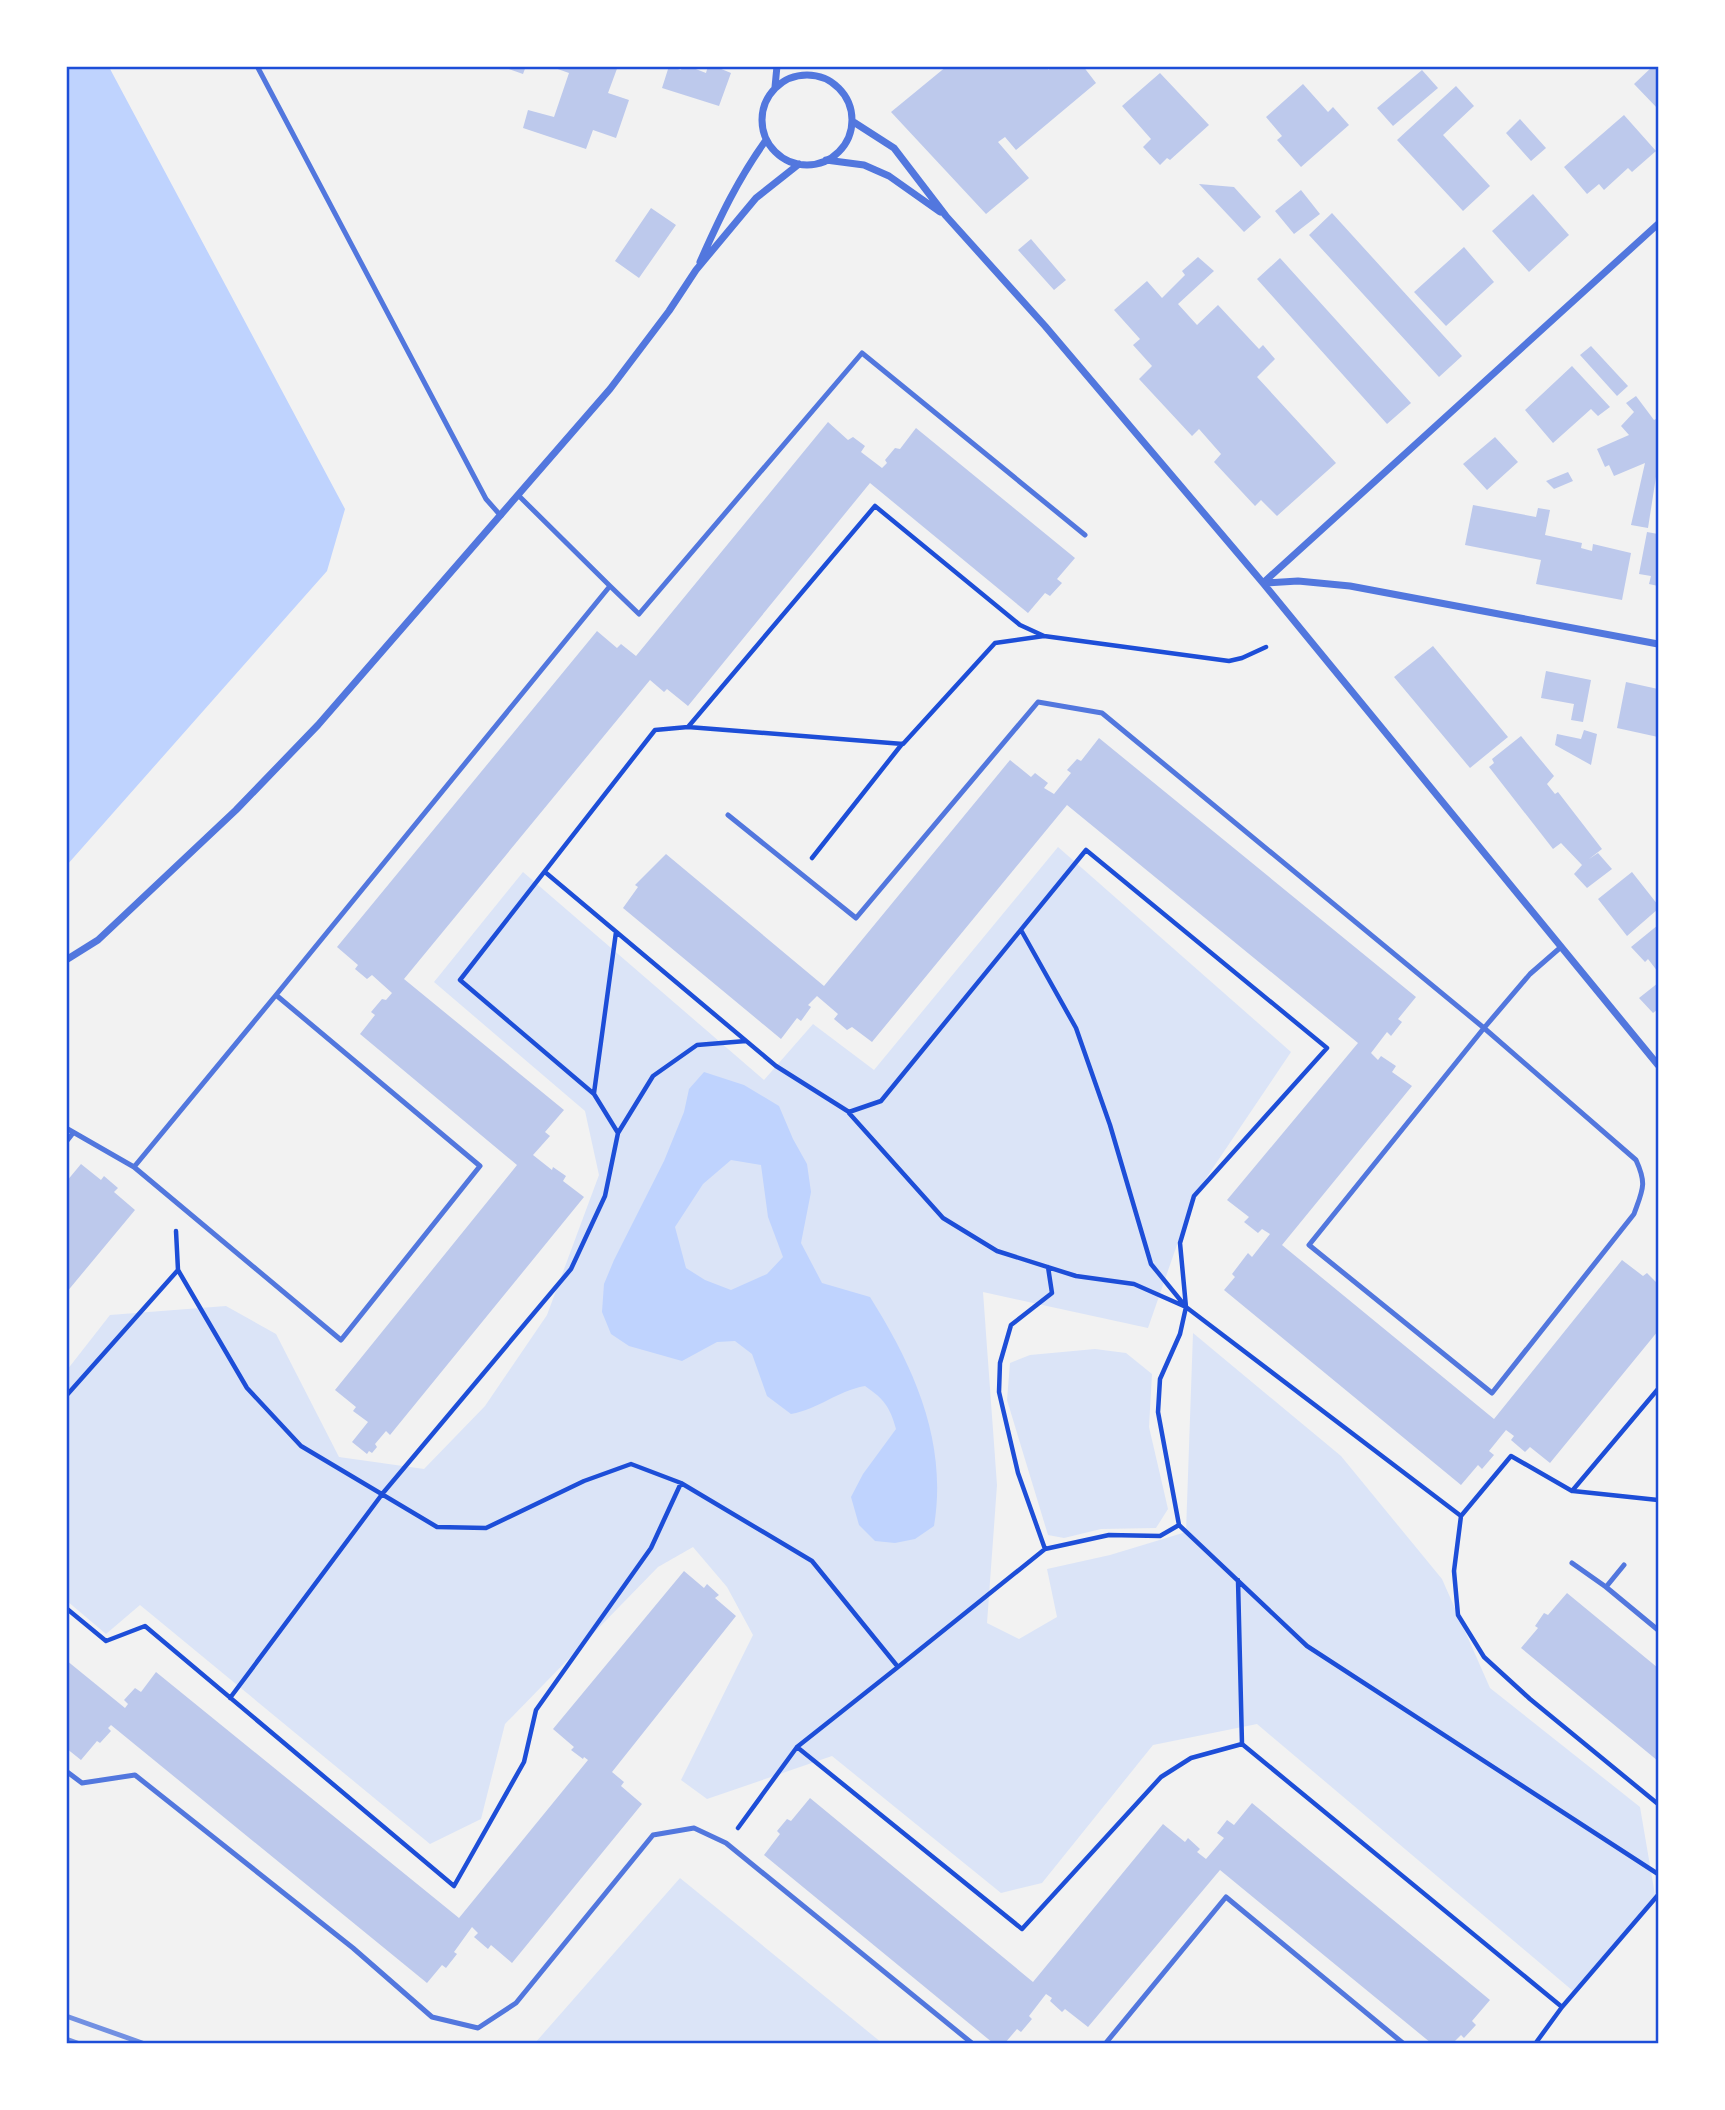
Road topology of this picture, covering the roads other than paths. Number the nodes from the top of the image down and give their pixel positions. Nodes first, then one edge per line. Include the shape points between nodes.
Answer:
1 (257, 66) edge
2 (777, 66) edge
3 (812, 71) edge
4 (775, 87) junction
5 (852, 121) junction
6 (766, 140) junction
7 (826, 160) junction
8 (799, 164) junction
9 (946, 216) junction
10 (1658, 224) edge
11 (696, 270) junction
12 (519, 496) junction
13 (501, 516) junction
14 (1085, 535) dead end
15 (1263, 583) junction
16 (610, 586) junction
17 (1658, 644) edge
18 (728, 815) dead end
19 (1561, 947) junction
20 (70, 954) edge
21 (66, 960) edge
22 (275, 995) junction
23 (1484, 1028) junction
24 (1658, 1065) edge
25 (66, 1128) edge
26 (73, 1133) junction
27 (66, 1142) edge
28 (134, 1167) junction
29 (1572, 1563) dead end
30 (1624, 1565) dead end
31 (1606, 1587) junction
32 (1658, 1630) edge
33 (66, 1771) edge
34 (973, 2043) edge
35 (1105, 2043) edge
36 (1404, 2043) edge

1 - 13 lane via 486,499
2 - 4 street
3 - 4 street
3 - 5 street via 845,96
4 - 6 street via 762,112
5 - 7 street via 844,145
5 - 9 street via 894,148
6 - 8 street via 785,159
6 - 11 street via 728,198
7 - 8 street
7 - 9 street via 864,165 889,176
8 - 11 street via 756,198
9 - 15 street
10 - 15 street
11 - 12 street via 610,389
12 - 13 street
12 - 16 lane
13 - 20 street via 318,725 236,810 98,940
14 - 16 lane via 862,353 639,614
15 - 17 street via 1298,580 1350,586
15 - 19 street
16 - 22 lane
18 - 23 lane via 856,918 1038,702 1102,713
19 - 23 lane via 1530,974
19 - 24 street
20 - 21 street
22 - 28 lane
22 - 28 lane via 481,1166 341,1340
23 - 23 lane via 1636,1160 1644,1177 1634,1213 1492,1393 1309,1245
25 - 26 lane
26 - 27 lane
26 - 28 lane
29 - 31 lane
30 - 31 lane
31 - 32 lane
33 - 34 lane via 82,1783 135,1775 353,1948 432,2017 478,2028 516,2003 653,1835 694,1828 726,1843
35 - 36 lane via 1226,1897

